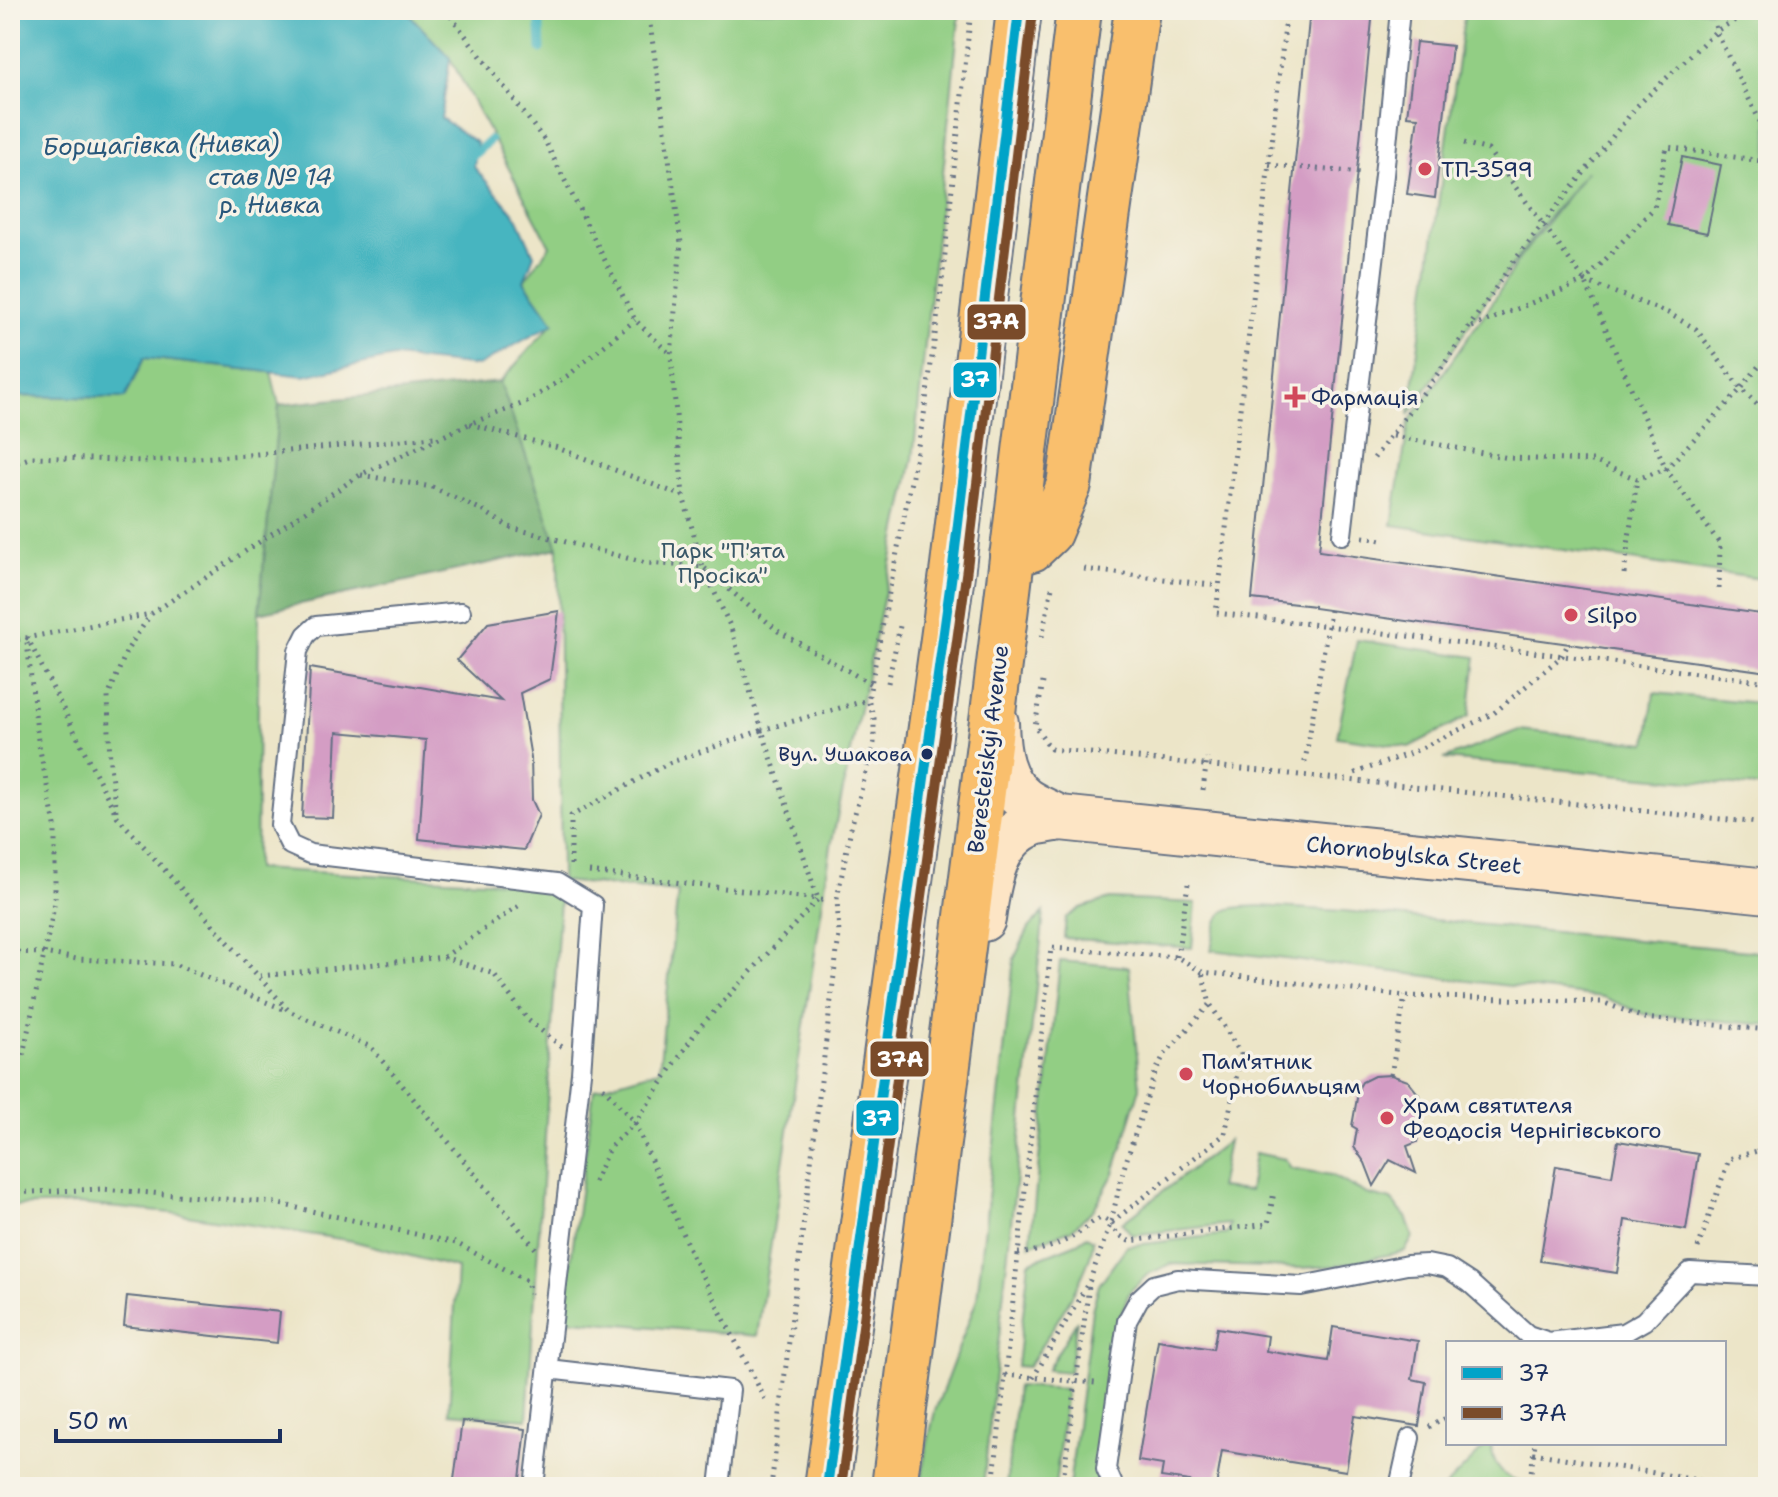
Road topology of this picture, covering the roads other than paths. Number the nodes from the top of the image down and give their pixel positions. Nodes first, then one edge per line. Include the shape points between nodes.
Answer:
1 (1019, 10) edge
2 (1079, 10) edge
3 (1137, 10) edge
4 (1400, 10) edge
5 (1342, 535) dead end
6 (1012, 555) junction
7 (461, 612) dead end
8 (995, 697) junction
9 (1060, 818) junction
10 (1768, 891) edge
11 (1768, 1276) edge
12 (1546, 1341) edge
13 (1557, 1341) edge
14 (909, 1359) junction
15 (548, 1369) junction
16 (1410, 1438) dead end
17 (534, 1487) edge
18 (719, 1487) edge
19 (827, 1487) edge
20 (894, 1487) edge
21 (1114, 1487) edge
22 (1399, 1487) edge

1 - 19 highway via 953,566
2 - 6 highway, Beresteiskyi Avenue
3 - 6 highway via 1069,485 1049,533 1032,549
4 - 5 lane
6 - 8 highway, Beresteiskyi Avenue
7 - 15 lane via 316,626 306,635 298,651 280,825 290,845 310,854 557,883 593,905 581,1073
8 - 9 main road, Chornobylska Street via 997,748 1006,780 1024,800
8 - 14 highway, Beresteiskyi Avenue
9 - 10 main road, Chornobylska Street
9 - 14 main road, Chornobylska Street via 1032,824 1014,835 988,879 927,1314
11 - 13 lane via 1690,1272 1644,1321 1623,1333
12 - 21 lane via 1528,1335 1447,1268 1427,1264 1301,1286 1178,1279 1154,1285 1127,1321 1106,1469
14 - 20 highway, Beresteiskyi Avenue
15 - 17 lane
15 - 18 lane via 730,1390
16 - 22 lane

